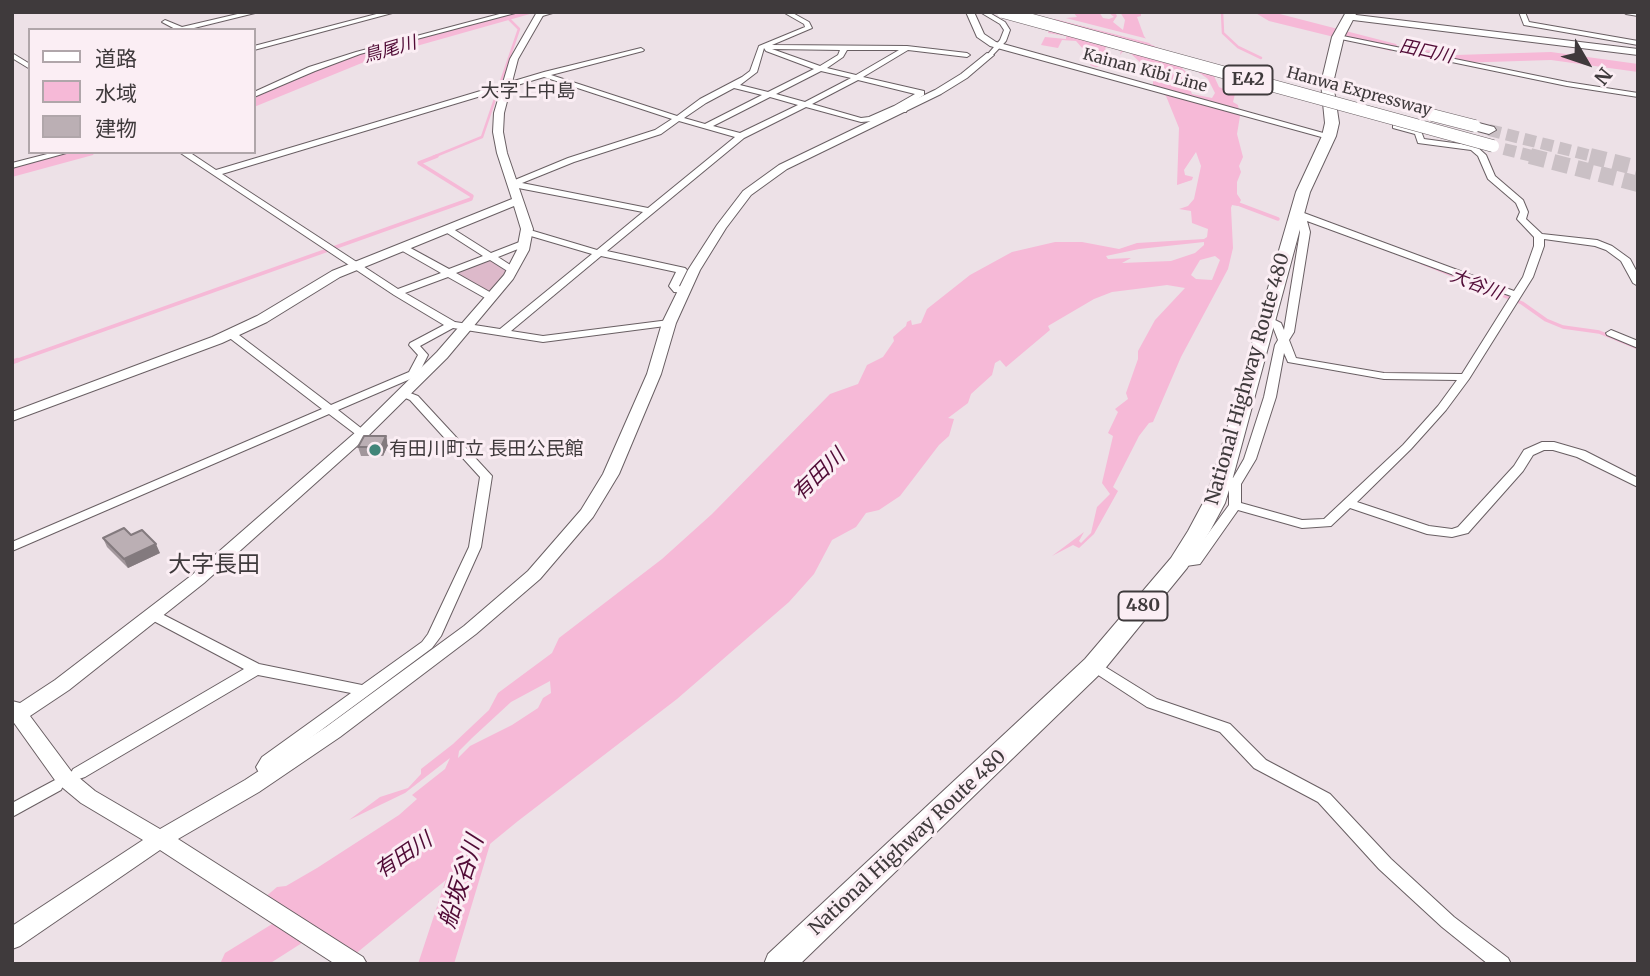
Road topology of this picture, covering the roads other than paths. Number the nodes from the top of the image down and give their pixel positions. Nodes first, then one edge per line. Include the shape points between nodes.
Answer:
1 (174, 12) edge
2 (211, 12) edge
3 (256, 12) edge
4 (393, 12) edge
5 (516, 12) edge
6 (786, 12) edge
7 (970, 12) edge
8 (983, 12) edge
9 (1003, 12) edge
10 (1037, 12) edge
11 (1522, 12) edge
12 (1626, 12) edge
13 (544, 13) edge
14 (1638, 14) edge
15 (1350, 15) edge
16 (226, 19) junction
17 (165, 22) junction
18 (160, 28) edge
19 (179, 28) edge
20 (186, 28) edge
21 (1339, 35) junction
22 (1638, 43) edge
23 (256, 47) edge
24 (761, 47) junction
25 (844, 47) junction
26 (1002, 47) junction
27 (907, 48) junction
28 (641, 50) dead end
29 (362, 52) junction
30 (1638, 52) edge
31 (967, 55) dead end
32 (990, 55) joint
33 (318, 58) dead end
34 (820, 68) junction
35 (541, 75) junction
36 (859, 78) junction
37 (733, 85) junction
38 (505, 87) junction
39 (256, 94) edge
40 (769, 95) junction
41 (1638, 95) edge
42 (806, 105) junction
43 (1330, 108) junction
44 (900, 109) junction
45 (679, 119) junction
46 (707, 126) junction
47 (1489, 130) tunnel mouth
48 (741, 136) junction
49 (1329, 136) junction
50 (1499, 148) tunnel mouth
51 (58, 154) edge
52 (186, 154) edge
53 (12, 166) edge
54 (215, 173) junction
55 (513, 184) junction
56 (517, 201) junction
57 (649, 211) junction
58 (1298, 214) junction
59 (447, 229) junction
60 (1539, 236) junction
61 (526, 237) junction
62 (402, 247) junction
63 (598, 252) junction
64 (490, 256) junction
65 (355, 266) junction
66 (512, 270) junction
67 (447, 272) junction
68 (1638, 283) edge
69 (684, 291) junction
70 (397, 293) junction
71 (1516, 295) junction
72 (491, 297) junction
73 (1269, 321) junction
74 (669, 323) junction
75 (459, 327) junction
76 (502, 333) junction
77 (1611, 333) dead end
78 (231, 334) junction
79 (1284, 342) junction
80 (1638, 345) edge
81 (419, 374) junction
82 (1465, 377) junction
83 (405, 394) junction
84 (329, 410) junction
85 (12, 417) edge
86 (362, 433) junction
87 (1229, 480) junction
88 (1638, 483) edge
89 (1348, 503) junction
90 (1235, 505) junction
91 (12, 547) edge
92 (1179, 563) junction
93 (153, 615) junction
94 (1094, 665) junction
95 (256, 668) junction
96 (363, 691) junction
97 (14, 713) edge
98 (79, 773) dead end
99 (270, 774) junction
100 (55, 786) dead end
101 (12, 811) edge
102 (166, 843) junction
103 (65, 903) junction
104 (12, 926) edge
105 (12, 939) edge
106 (355, 964) edge
107 (779, 964) edge
108 (1502, 964) edge

1 - 17 street
2 - 16 street
3 - 16 street
4 - 23 street
5 - 29 street
6 - 24 street via 809,28
7 - 26 street, Kainan Kibi Line via 980,35
8 - 26 street via 1007,27
9 - 50 highway, Hanwa Expressway / E42, bridge
10 - 47 highway, Hanwa Expressway / E42, bridge
11 - 22 street via 1526,24
12 - 14 street
13 - 38 street via 514,59
15 - 21 highway, National Highway Route 480 / 480
15 - 30 street
16 - 20 street
17 - 18 street
17 - 19 street
21 - 41 street via 1443,61
21 - 43 highway, National Highway Route 480 / 480 via 1327,83
24 - 25 street
24 - 34 street
24 - 37 street via 753,72
25 - 27 street
25 - 34 street via 838,58
26 - 32 street
26 - 49 street, Kainan Kibi Line
27 - 31 street
27 - 36 street
28 - 35 street
29 - 33 street
29 - 39 street
32 - 44 street via 964,76
34 - 36 street
34 - 40 street
35 - 38 street
35 - 45 street via 553,75
36 - 42 street
36 - 44 street via 921,93
37 - 40 street
37 - 45 street
38 - 54 street
38 - 55 street via 498,132
40 - 42 street
40 - 46 street
42 - 44 street via 865,120
42 - 48 street
43 - 49 highway, National Highway Route 480 / 480
43 - 60 street via 1410,130 1418,133 1421,141 1473,148 1482,155 1491,177 1520,202 1521,219
44 - 69 street via 756,185 721,227
45 - 46 street
45 - 55 street via 658,132
46 - 48 street
48 - 57 street
49 - 58 highway, National Highway Route 480 / 480
51 - 53 street
52 - 54 street
54 - 65 street
55 - 56 street
55 - 57 street
56 - 59 street
56 - 61 street
57 - 63 street
58 - 71 street
58 - 73 highway, National Highway Route 480 / 480
58 - 79 street via 1305,232
59 - 62 street
59 - 64 street
60 - 68 street via 1609,248 1625,259
60 - 71 street via 1528,278
61 - 63 street
61 - 64 street
61 - 66 street
62 - 65 street
62 - 67 street
63 - 69 street via 682,270 674,286
63 - 76 street
64 - 66 street
64 - 67 street
65 - 70 street
65 - 78 street
66 - 72 street
67 - 70 street
67 - 72 street
69 - 74 street
70 - 75 street
71 - 82 street
72 - 75 street
73 - 79 street via 1278,325
73 - 87 highway, National Highway Route 480 / 480
74 - 76 street via 542,339
74 - 99 street via 654,374 611,474 564,542 534,575 470,630
75 - 76 street
75 - 81 street
75 - 81 street via 414,345 423,355
77 - 80 street
78 - 84 street
78 - 85 street
79 - 82 street via 1292,360 1384,376
79 - 87 street via 1250,459
81 - 83 street
81 - 84 street
82 - 89 street via 1407,447
83 - 86 street
83 - 96 street via 414,398 487,480 475,547 434,636
84 - 86 street
84 - 91 street
86 - 93 street
87 - 90 street
87 - 92 highway, National Highway Route 480 / 480
88 - 89 street via 1581,454 1542,446 1528,453 1463,530 1427,530
89 - 90 street via 1327,523 1316,525
90 - 92 street via 1195,561
92 - 94 highway, National Highway Route 480 / 480
93 - 95 street
93 - 97 street via 50,694
94 - 107 highway, National Highway Route 480 / 480
94 - 108 street via 1152,703 1225,728 1260,764 1324,798 1385,864
95 - 96 street
95 - 98 street
96 - 99 street via 268,761 264,767
97 - 102 street via 74,786
99 - 102 street
100 - 101 street
102 - 103 street
102 - 106 street
103 - 104 street via 54,902
103 - 105 street

